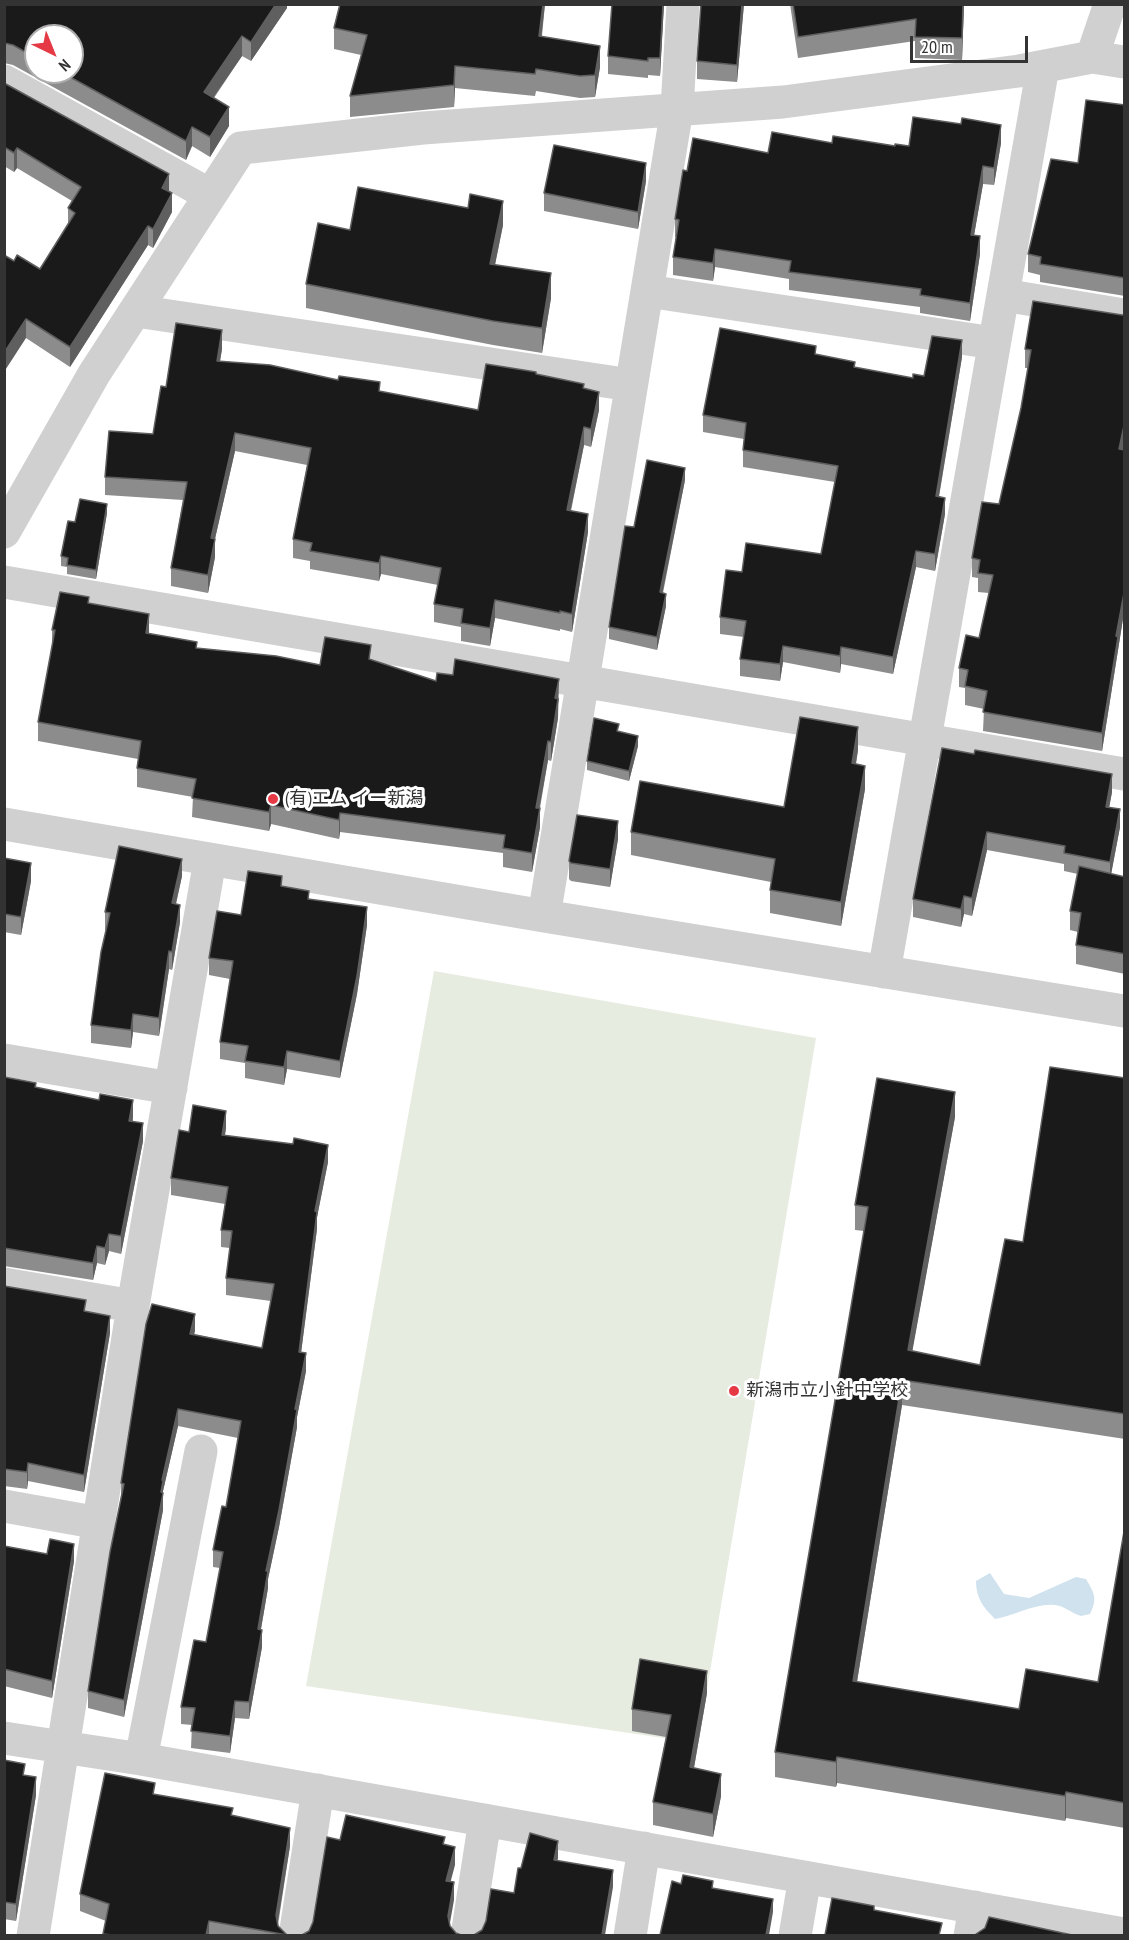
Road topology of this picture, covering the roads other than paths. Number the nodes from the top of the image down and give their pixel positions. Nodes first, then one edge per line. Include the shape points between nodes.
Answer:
1 (683, 4) edge
2 (1110, 4) edge
3 (1092, 57) junction
4 (1125, 62) edge
5 (1042, 67) junction
6 (4, 81) edge
7 (677, 110) junction
8 (210, 195) junction
9 (647, 291) junction
10 (1003, 295) junction
11 (136, 311) junction
12 (1125, 315) edge
13 (994, 343) junction
14 (631, 385) junction
15 (4, 532) edge
16 (4, 582) edge
17 (583, 681) junction
18 (925, 739) junction
19 (1125, 774) edge
20 (4, 824) edge
21 (210, 860) junction
22 (544, 916) junction
23 (884, 972) junction
24 (1125, 1011) edge
25 (4, 1060) edge
26 (171, 1088) junction
27 (4, 1284) edge
28 (134, 1306) junction
29 (201, 1451) dead end
30 (4, 1506) edge
31 (99, 1522) junction
32 (4, 1738) edge
33 (64, 1748) junction
34 (141, 1759) junction
35 (318, 1790) junction
36 (485, 1820) junction
37 (644, 1848) junction
38 (804, 1877) junction
39 (972, 1921) edge
40 (1125, 1934) edge
41 (33, 1935) edge
42 (295, 1935) edge
43 (467, 1935) edge
44 (630, 1935) edge
45 (795, 1935) edge

1 - 7 street
2 - 3 street
3 - 4 street
3 - 5 street
5 - 7 street via 783,102
5 - 10 street
6 - 8 street
7 - 8 street via 423,128 241,147
7 - 9 street
8 - 11 street
9 - 13 street
9 - 14 street
10 - 12 street
10 - 13 street
11 - 14 street
11 - 15 street via 94,375
13 - 18 street
14 - 17 street
16 - 17 street
17 - 18 street
17 - 22 street
18 - 19 street
18 - 23 street
20 - 21 street
21 - 22 street
21 - 26 street
22 - 23 street
23 - 24 street
25 - 26 street
26 - 28 street
27 - 28 street
28 - 31 street
29 - 34 street
30 - 31 street
31 - 33 street
32 - 33 street
33 - 34 street
33 - 41 street
34 - 35 street
35 - 36 street
35 - 42 street
36 - 37 street
36 - 43 street
37 - 38 street
37 - 44 street
38 - 39 street
38 - 45 street
39 - 40 street

